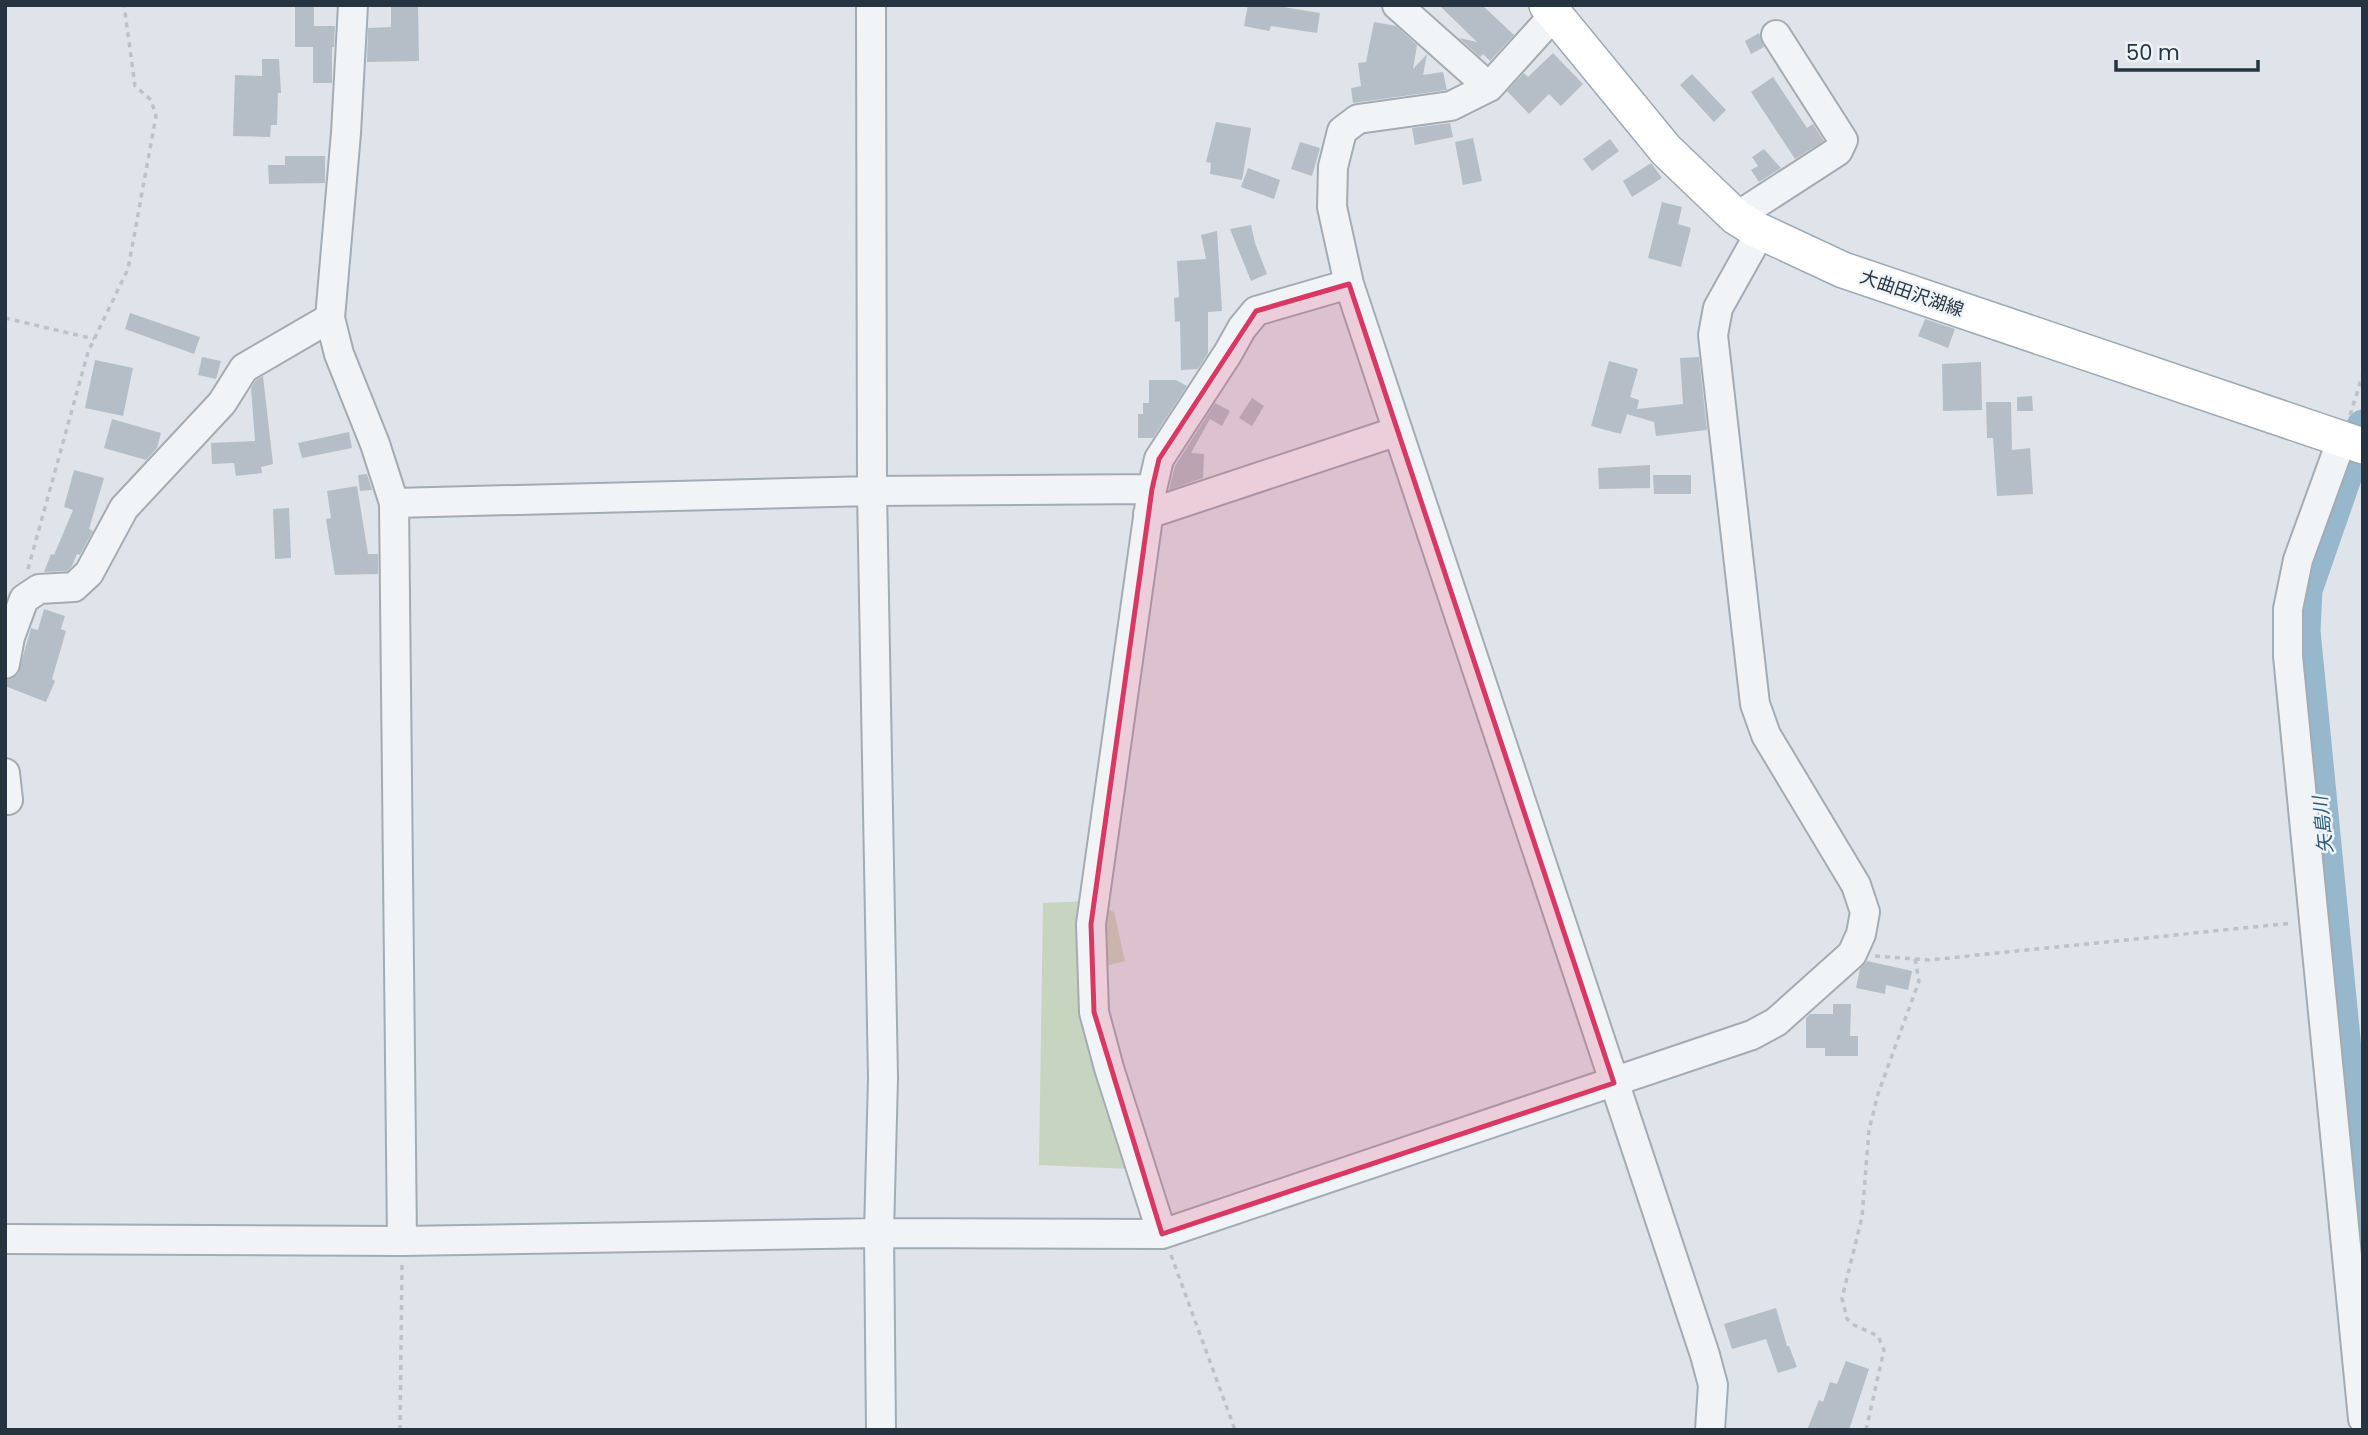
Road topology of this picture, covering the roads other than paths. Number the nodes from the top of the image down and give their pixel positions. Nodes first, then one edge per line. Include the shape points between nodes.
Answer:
1 (353, 5) edge
2 (871, 5) edge
3 (1397, 5) edge
4 (1552, 8) edge
5 (1776, 35) dead end
6 (1489, 87) junction
7 (1749, 224) junction
8 (1349, 284) junction
9 (330, 318) junction
10 (1398, 431) junction
11 (2353, 442) edge
12 (872, 491) junction
13 (1150, 501) junction
14 (394, 503) junction
15 (5, 664) edge
16 (1614, 1083) junction
17 (879, 1233) junction
18 (1163, 1234) junction
19 (5, 1239) edge
20 (402, 1241) junction
21 (2363, 1419) edge
22 (881, 1430) edge
23 (1710, 1430) edge

1 - 9 street
2 - 12 street
3 - 6 street
4 - 6 street
4 - 7 main road, 大曲田沢湖線 via 1666,150
5 - 7 street via 1843,141 1838,151
6 - 8 street via 1451,106 1358,119 1342,131 1333,167 1332,207
7 - 11 main road, 大曲田沢湖線 via 1843,270
7 - 16 street via 1718,308 1713,335 1755,704 1766,735 1856,885 1865,912 1852,954 1776,1022 1752,1035
8 - 10 street
8 - 13 street via 1255,311 1159,458
9 - 14 street
9 - 15 street via 244,368 222,403 124,508 89,573 74,587 39,589 24,599
10 - 13 street
10 - 16 street
11 - 21 street via 2298,561 2288,608 2288,656
12 - 13 street
12 - 14 street
12 - 17 street via 883,1077
13 - 18 street via 1091,924 1094,1012
14 - 20 street
16 - 18 street
16 - 23 street via 1713,1385
17 - 18 street
17 - 20 street
17 - 22 street
19 - 20 street

